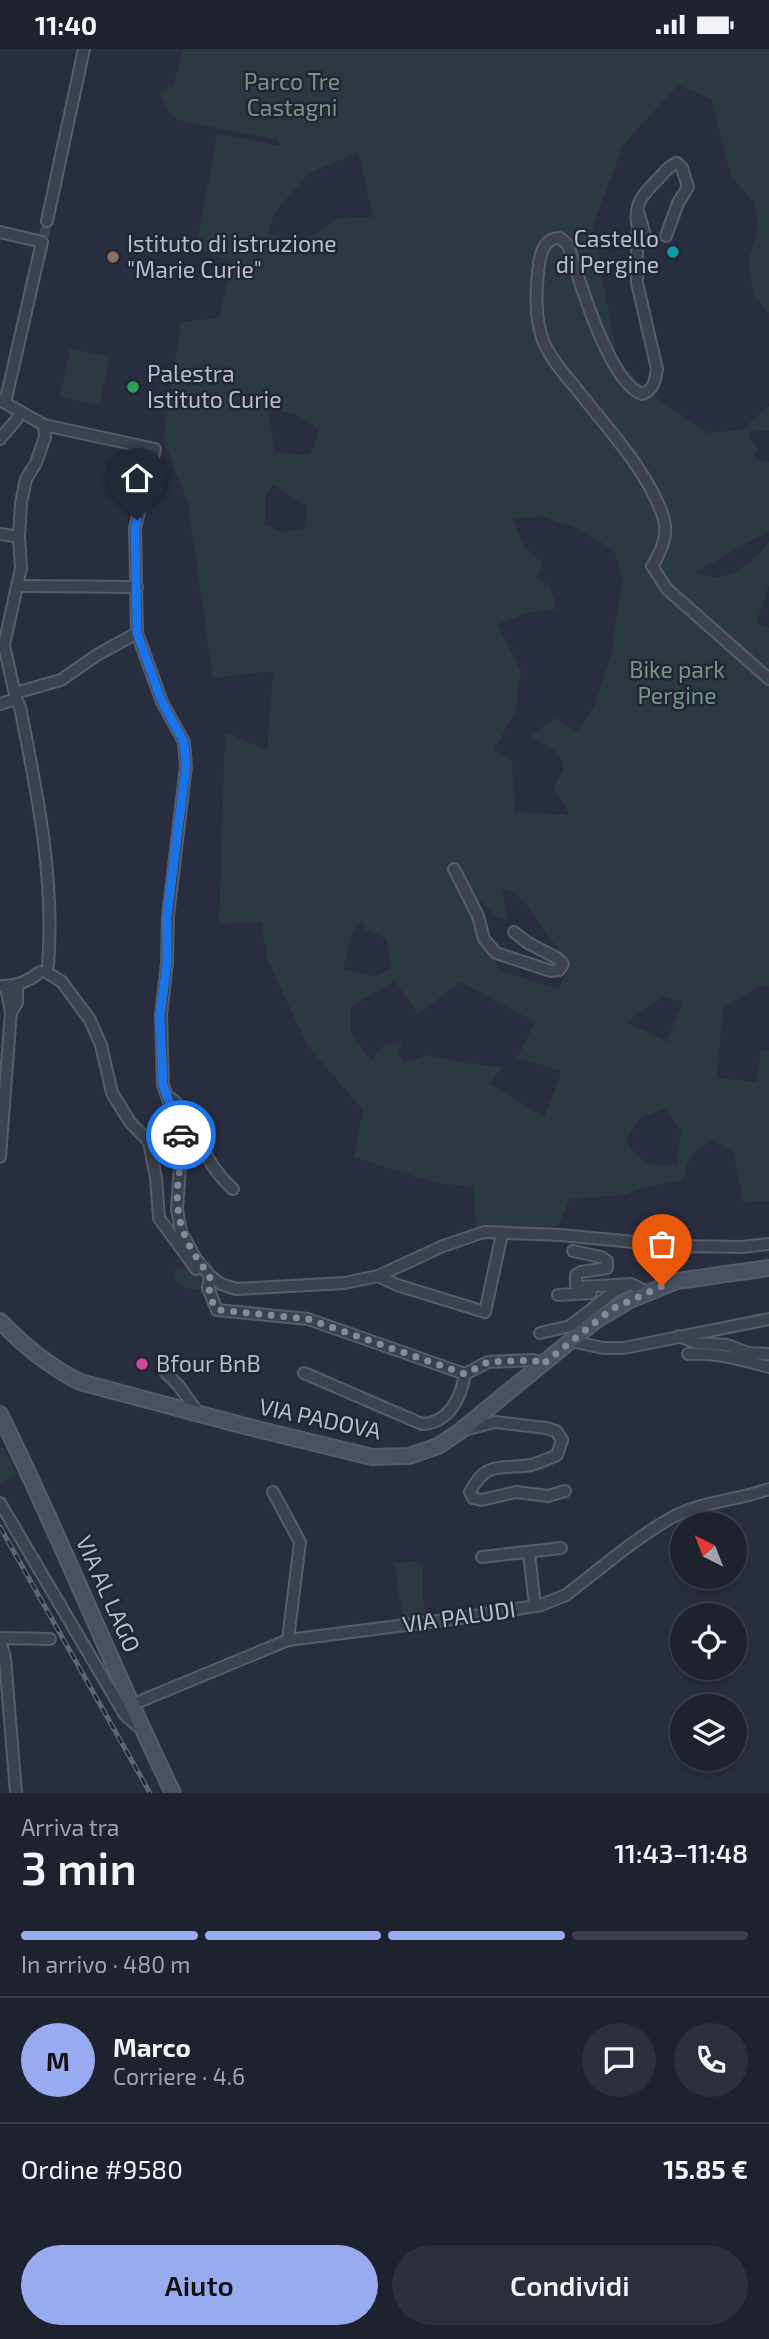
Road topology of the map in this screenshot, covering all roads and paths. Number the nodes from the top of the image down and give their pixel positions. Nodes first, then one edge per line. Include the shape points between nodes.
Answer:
1 (84, 49) edge
2 (47, 221) tunnel mouth
3 (0, 232) edge
4 (666, 236) dead end
5 (3, 401) edge
6 (16, 419) dead end
7 (44, 425) junction
8 (0, 439) edge
9 (0, 534) edge
10 (19, 537) junction
11 (19, 586) junction
12 (137, 587) junction
13 (137, 633) junction
14 (2, 645) edge
15 (769, 679) edge
16 (15, 696) junction
17 (0, 704) edge
18 (454, 869) dead end
19 (514, 932) dead end
20 (45, 970) junction
21 (8, 985) edge
22 (168, 1096) junction
23 (0, 1157) edge
24 (233, 1189) dead end
25 (502, 1234) junction
26 (769, 1244) edge
27 (573, 1251) dead end
28 (769, 1268) edge
29 (210, 1276) junction
30 (378, 1276) junction
31 (631, 1284) junction
32 (615, 1291) junction
33 (647, 1292) junction
34 (558, 1295) dead end
35 (769, 1319) edge
36 (0, 1321) edge
37 (540, 1333) dead end
38 (679, 1336) junction
39 (571, 1341) junction
40 (769, 1354) edge
41 (688, 1355) dead end
42 (542, 1365) junction
43 (769, 1367) edge
44 (166, 1373) dead end
45 (304, 1373) dead end
46 (465, 1374) junction
47 (199, 1414) junction
48 (2, 1424) edge
49 (459, 1432) junction
50 (769, 1489) edge
51 (565, 1491) dead end
52 (273, 1492) dead end
53 (0, 1503) edge
54 (561, 1548) dead end
55 (530, 1553) junction
56 (482, 1557) dead end
57 (535, 1606) junction
58 (0, 1639) edge
59 (50, 1639) dead end
60 (288, 1640) junction
61 (131, 1705) junction
62 (142, 1730) junction
63 (16, 1793) edge
64 (173, 1793) edge

1 - 2 street
3 - 5 street via 43,239
4 - 15 street via 687,189 681,166 675,163 640,197 637,208 637,283 657,369 652,388 642,394 632,391 619,375 568,245 557,238 544,247 539,266 537,319 557,364 646,481 663,516 666,534 652,566 656,575
5 - 7 street
6 - 8 street
7 - 10 street via 45,437 26,479
7 - 12 street via 155,449 135,528
9 - 10 street
10 - 11 street
11 - 12 street
11 - 14 street
12 - 13 street
13 - 16 street via 61,680
13 - 22 street via 162,702 184,742 186,766 160,1016 163,1085
14 - 16 street
16 - 17 street
16 - 20 street via 44,842 50,908
18 - 19 street via 478,916 484,939 496,953 551,971 563,964
20 - 21 street via 30,980
20 - 29 street via 62,982 90,1020 112,1093 149,1143 159,1218 202,1276
21 - 23 street via 12,1012
22 - 24 street via 176,1101 224,1182
22 - 29 street via 182,1139 177,1209 181,1232
25 - 26 street via 561,1234 676,1247
25 - 30 street via 484,1232
25 - 30 street via 485,1312
27 - 31 street via 607,1261 607,1268 576,1275 576,1285
28 - 33 main road, VIA PADOVA via 677,1281
29 - 30 street via 236,1289 345,1283
29 - 46 street via 208,1288 218,1310 308,1319
31 - 32 street
31 - 33 street
32 - 34 street
32 - 37 street via 570,1326
33 - 39 main road, VIA PADOVA via 612,1309
35 - 38 street
36 - 47 main road, VIA PADOVA via 33,1354 80,1382
38 - 39 street via 624,1348
38 - 40 street via 695,1343
39 - 42 main road, VIA PADOVA
41 - 43 street via 701,1353
42 - 46 street via 534,1360 488,1362
42 - 49 main road, VIA PADOVA
44 - 47 street
45 - 46 street via 422,1424 434,1424 448,1415
47 - 49 main road, VIA PADOVA via 372,1457 409,1456 438,1446
48 - 61 main road, VIA AL LAGO
49 - 51 street via 495,1422 546,1428 556,1431 562,1440 557,1455 548,1459 489,1470 473,1486 473,1498 516,1492 548,1496
50 - 57 street, VIA PALUDI via 671,1518 566,1595
52 - 60 street via 300,1542
53 - 62 street via 125,1715
54 - 55 street
55 - 56 street
55 - 57 street
57 - 60 street, VIA PALUDI
58 - 59 street
58 - 63 street
60 - 61 street, VIA PALUDI
61 - 62 main road, VIA AL LAGO
62 - 64 main road, VIA AL LAGO

